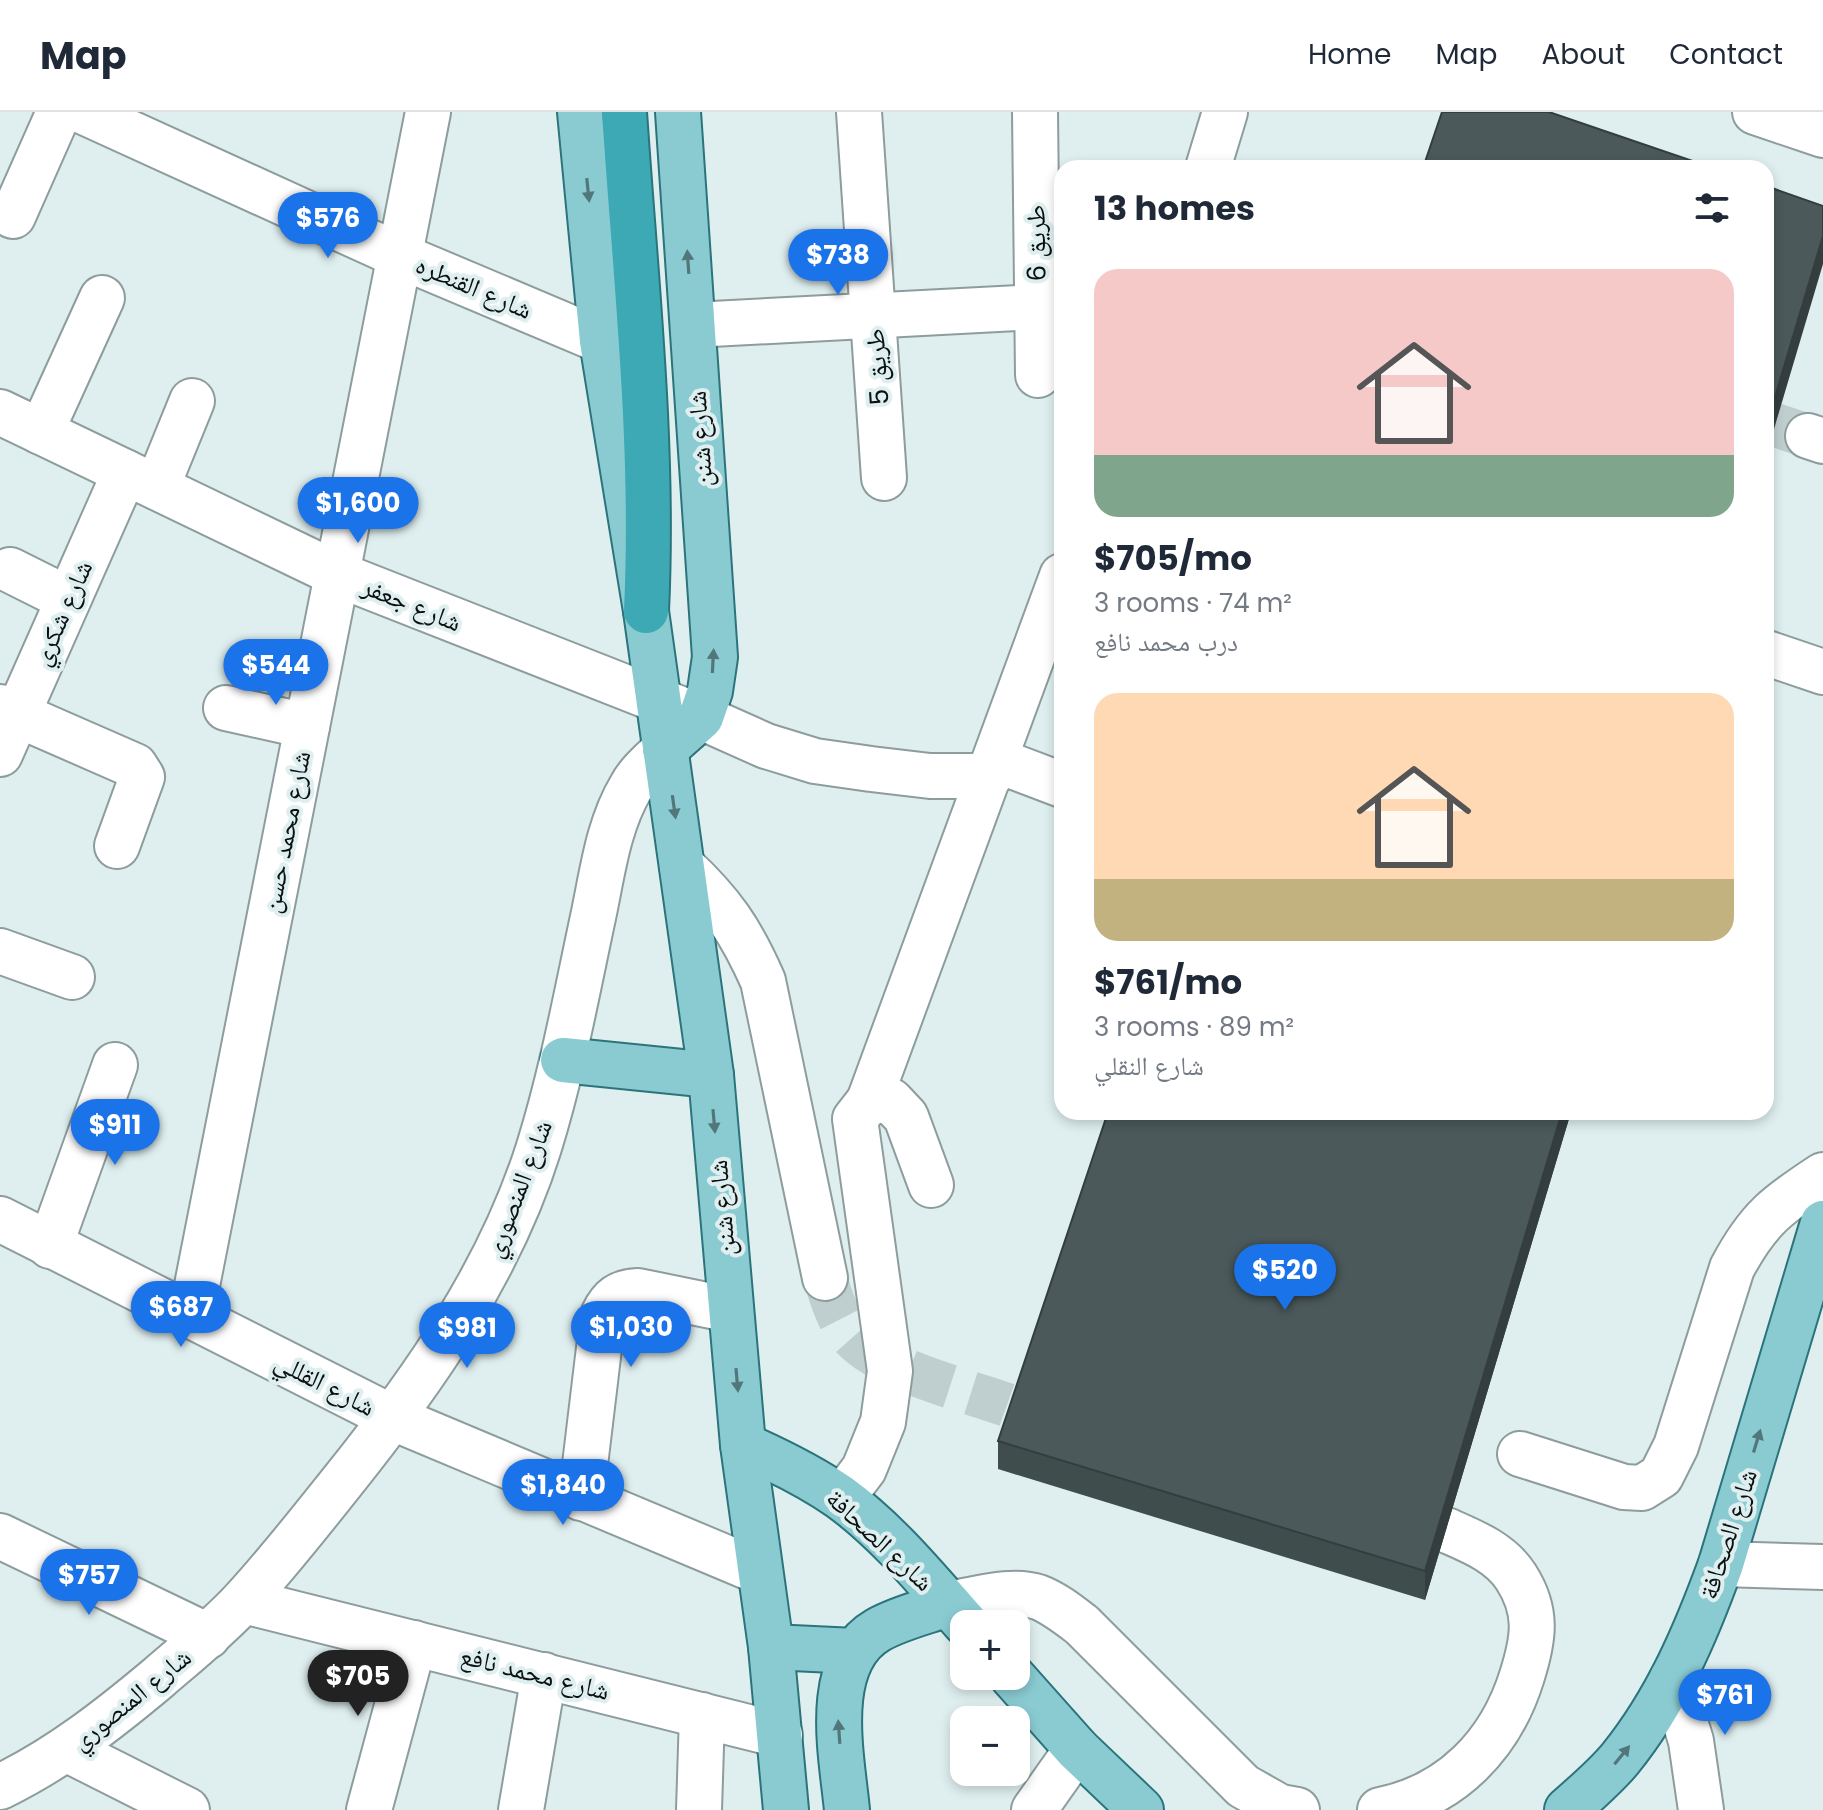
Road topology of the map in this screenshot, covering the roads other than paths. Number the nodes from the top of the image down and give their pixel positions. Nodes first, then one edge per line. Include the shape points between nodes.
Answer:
1 (59, 112) edge
2 (84, 112) edge
3 (428, 112) edge
4 (580, 112) edge
5 (624, 112) edge
6 (678, 112) edge
7 (859, 112) edge
8 (1035, 112) edge
9 (1225, 112) edge
10 (1755, 112) edge
11 (140, 124) edge
12 (1823, 135) edge
13 (1210, 160) edge
14 (13, 216) dead end
15 (398, 255) junction
16 (102, 298) dead end
17 (1037, 307) junction
18 (873, 316) junction
19 (693, 325) junction
20 (602, 341) junction
21 (1038, 375) dead end
22 (192, 401) dead end
23 (0, 412) edge
24 (41, 432) junction
25 (884, 478) dead end
26 (141, 479) junction
27 (10, 570) dead end
28 (337, 574) junction
29 (1054, 598) edge
30 (68, 599) junction
31 (646, 611) junction
32 (1774, 655) edge
33 (1823, 672) edge
34 (659, 703) junction
35 (226, 708) dead end
36 (9, 711) edge
37 (701, 717) junction
38 (307, 726) junction
39 (665, 749) junction
40 (0, 754) edge
41 (993, 768) junction
42 (1054, 783) edge
43 (117, 846) dead end
44 (682, 866) junction
45 (0, 951) edge
46 (72, 977) dead end
47 (563, 1060) junction
48 (115, 1065) dead end
49 (711, 1075) junction
50 (869, 1101) junction
51 (1823, 1175) edge
52 (931, 1185) dead end
53 (0, 1219) edge
54 (1823, 1223) edge
55 (50, 1246) junction
56 (825, 1278) tunnel mouth
57 (731, 1310) junction
58 (191, 1316) junction
59 (393, 1418) junction
60 (743, 1445) junction
61 (1520, 1454) dead end
62 (581, 1498) junction
63 (842, 1498) junction
64 (1446, 1530) edge
65 (0, 1536) edge
66 (1721, 1564) junction
67 (1823, 1567) edge
68 (760, 1572) junction
69 (244, 1601) junction
70 (953, 1610) edge
71 (967, 1610) edge
72 (950, 1615) edge
73 (208, 1636) junction
74 (414, 1643) junction
75 (771, 1647) junction
76 (855, 1651) junction
77 (544, 1675) junction
78 (1672, 1679) junction
79 (1024, 1690) edge
80 (702, 1715) junction
81 (780, 1735) junction
82 (1077, 1749) junction
83 (68, 1750) junction
84 (1, 1785) edge
85 (187, 1810) edge
86 (369, 1810) edge
87 (521, 1810) edge
88 (699, 1810) edge
89 (786, 1810) edge
90 (847, 1810) edge
91 (1034, 1810) edge
92 (1141, 1810) edge
93 (1297, 1810) edge
94 (1380, 1810) edge
95 (1567, 1810) edge
96 (1701, 1810) edge

1 - 14 street
2 - 11 street, شارع القنطره
3 - 15 street, شارع محمد حسن
4 -> 20 main road, شارع شنن
5 - 31 highway via 649,519
19 -> 6 main road, شارع شنن
7 - 18 street, طريق 5
8 - 17 street, طريق 6
9 - 13 street
10 - 12 street
11 - 15 street, شارع القنطره
15 - 20 street, شارع القنطره
15 - 28 street, شارع محمد حسن
16 - 24 street
17 - 18 street
17 - 21 street, طريق 6
18 - 19 street
18 - 25 street, طريق 5
37 -> 19 main road, شارع شنن via 715,657
20 - 31 main road, شارع شنن
22 - 26 street, شارع شكري
23 - 24 street, شارع جعفر
24 - 26 street, شارع جعفر
26 - 28 street, شارع جعفر
26 - 30 street, شارع شكري
27 - 30 street
28 - 34 street, شارع جعفر
28 - 38 street, شارع محمد حسن
29 - 41 street
30 - 36 street, شارع شكري
31 - 34 main road, شارع شنن
32 - 33 street
34 - 37 street, شارع جعفر
34 - 39 main road, شارع شنن
35 - 38 street
36 - 40 street, شارع شكري
36 - 43 street via 139,771 142,777
37 - 39 main road
37 - 41 street, شارع جعفر via 815,761 930,776
38 - 58 street, شارع محمد حسن
39 -> 44 main road, شارع شنن
39 - 47 street, شارع المنصوري via 631,787 612,829
41 - 42 street
41 - 50 street
44 - 49 main road, شارع شنن
44 - 56 street via 731,918 763,981
45 - 46 street
47 - 49 main road
47 - 59 street, شارع المنصوري via 516,1208 480,1282
48 - 55 street
49 -> 57 main road, شارع شنن
50 - 52 street via 891,1101 906,1117
50 - 63 street via 855,1119 890,1371 883,1422 864,1469
51 - 61 street via 1777,1205 1737,1259 1676,1446 1661,1476 1642,1488 1624,1487
53 - 55 street, شارع القللي
66 -> 54 main road, شارع الصحافة
55 - 58 street, شارع القللي
57 -> 60 main road, شارع شنن
57 - 62 street via 638,1291 622,1292 610,1301 603,1315
58 - 59 street, شارع القللي
59 - 62 street, شارع القللي
59 - 69 street, شارع المنصوري
60 - 63 main road, شارع الصحافة
60 - 68 main road, شارع شنن
62 - 68 street, شارع القللي
63 - 70 main road, شارع الصحافة
64 - 94 street via 1484,1546 1515,1575 1533,1615 1529,1655 1513,1704 1487,1747 1450,1781 1407,1805
65 - 73 street
66 - 67 street
66 - 78 main road, شارع الصحافة
68 - 75 main road, شارع شنن
69 - 73 street, شارع المنصوري
69 - 74 street, شارع محمد نافع
71 - 93 street via 1004,1595 1037,1597 1061,1610 1243,1786 1280,1807
72 - 76 main road via 876,1631
73 - 83 street, شارع المنصوري
74 - 77 street, شارع محمد نافع
74 - 86 street
75 - 76 main road
75 - 81 main road, شارع شنن
90 -> 76 main road via 838,1723 843,1681
77 - 80 street, شارع محمد نافع
77 - 87 street
95 -> 78 main road, شارع الصحافة via 1618,1760
78 - 96 street via 1691,1741
79 - 82 main road
80 - 81 street, شارع محمد نافع
80 - 88 street
81 - 89 main road, شارع شنن
82 - 91 street
82 - 92 main road
83 - 84 street, شارع المنصوري
83 - 85 street

